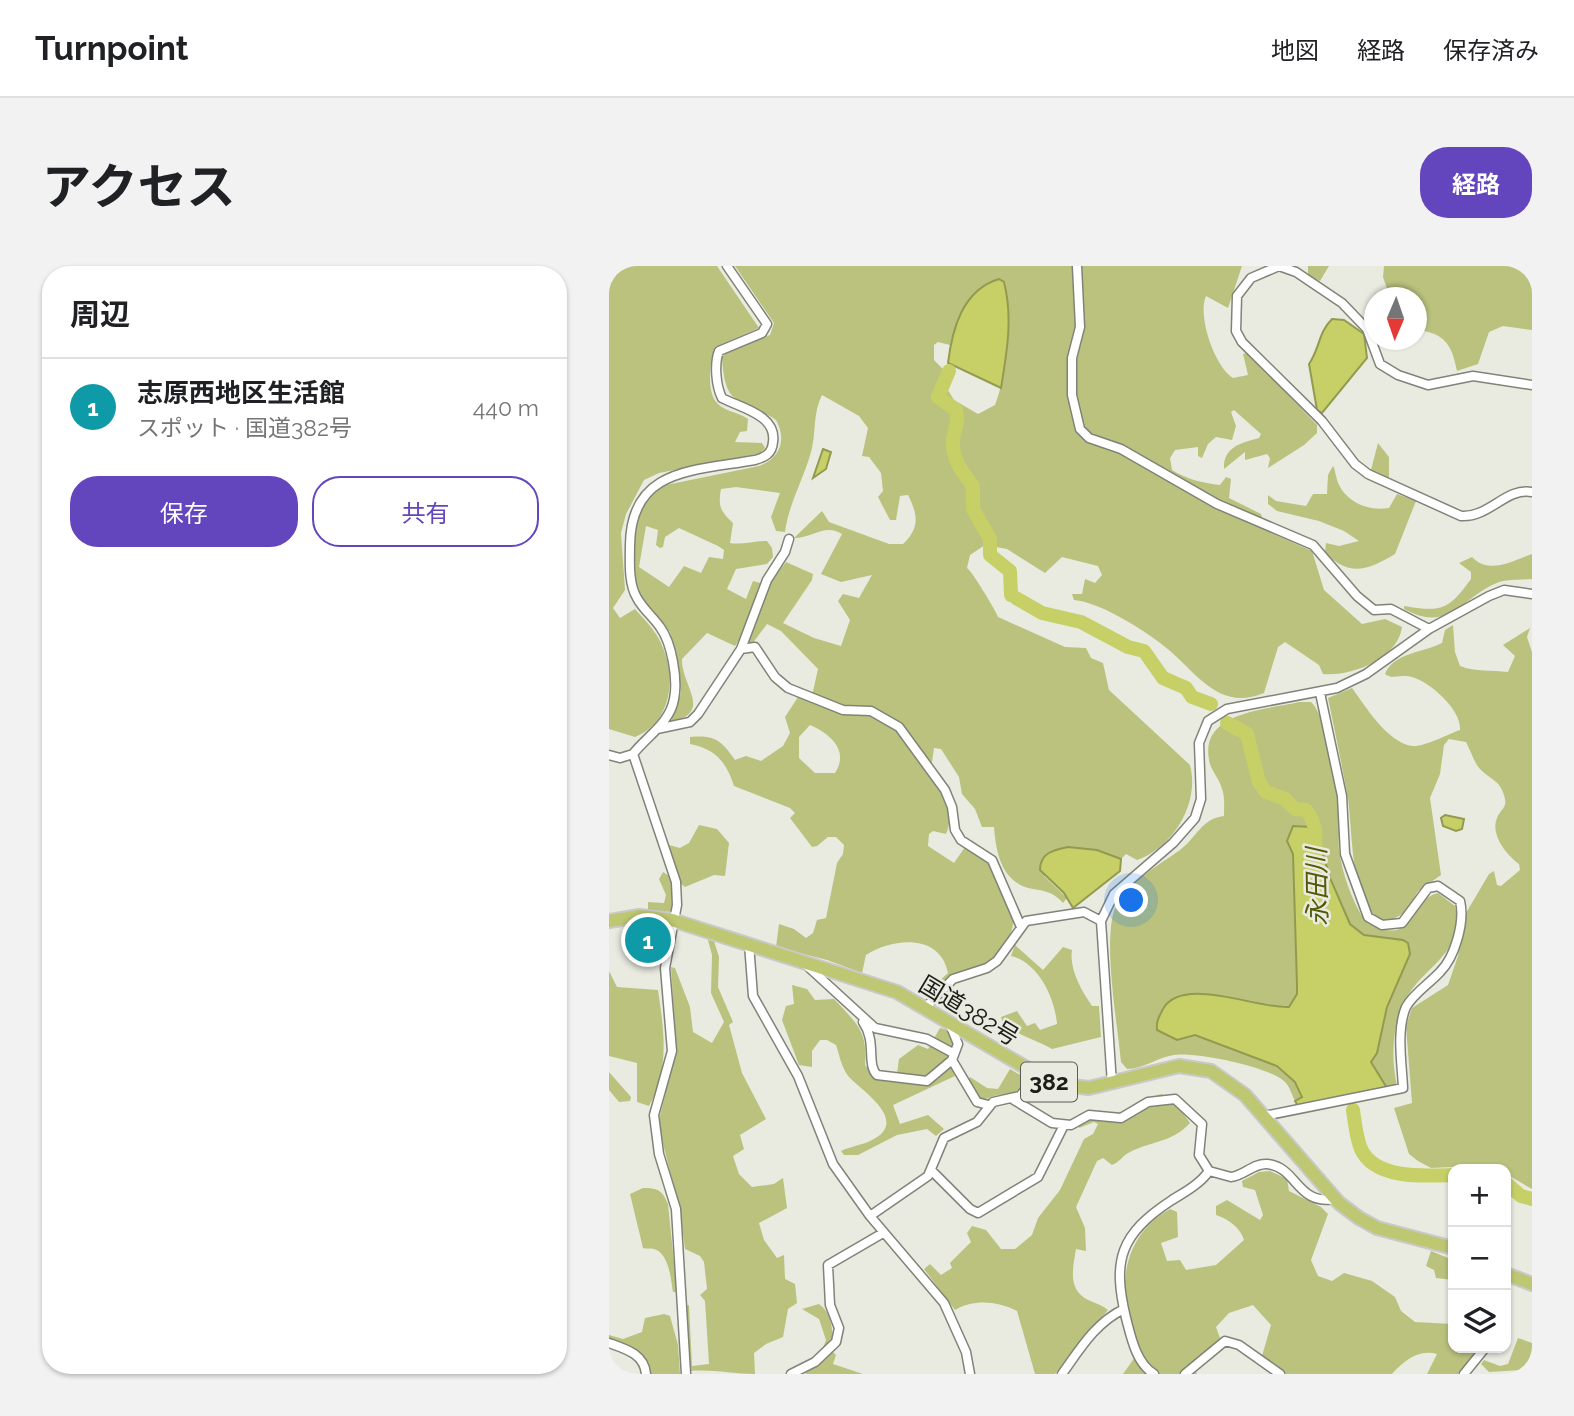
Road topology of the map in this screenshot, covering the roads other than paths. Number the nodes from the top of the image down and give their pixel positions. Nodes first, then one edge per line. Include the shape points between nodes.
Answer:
1 (727, 266) edge
2 (1077, 266) edge
3 (1532, 385) edge
4 (1532, 492) edge
5 (789, 539) dead end
6 (1532, 594) edge
7 (1429, 629) junction
8 (741, 649) junction
9 (1319, 693) junction
10 (657, 729) junction
11 (633, 754) junction
12 (609, 755) edge
13 (672, 920) junction
14 (1101, 920) junction
15 (609, 921) edge
16 (1021, 926) junction
17 (749, 944) junction
18 (803, 962) junction
19 (926, 1007) junction
20 (854, 1011) junction
21 (949, 1022) junction
22 (953, 1056) junction
23 (1036, 1076) junction
24 (1112, 1084) junction
25 (1014, 1100) junction
26 (988, 1105) junction
27 (1264, 1116) junction
28 (1064, 1125) junction
29 (930, 1170) junction
30 (1209, 1171) junction
31 (1336, 1199) junction
32 (870, 1216) junction
33 (883, 1233) junction
34 (1448, 1247) edge
35 (1511, 1276) edge
36 (1532, 1284) edge
37 (1124, 1309) junction
38 (609, 1343) edge
39 (1481, 1353) edge
40 (646, 1374) edge
41 (685, 1374) edge
42 (791, 1374) edge
43 (970, 1374) edge
44 (1062, 1374) edge
45 (1154, 1374) edge
46 (1185, 1374) edge
47 (1280, 1374) edge
48 (1464, 1374) edge

1 - 10 street via 767,324 762,333 719,352 719,392 722,398 768,422 773,441 765,457 658,482 636,509 631,530 633,590 669,644 675,697
2 - 7 street via 1080,327 1072,358 1072,395 1080,429 1089,438 1121,449 1217,504 1313,545 1374,610 1391,609
3 - 4 street via 1473,376 1429,385 1398,375 1380,364 1367,329 1342,303 1287,268 1271,267 1251,278 1235,303 1235,331 1242,342 1368,474 1461,516 1478,516 1518,491
5 - 8 street via 767,580
6 - 7 street via 1497,593
7 - 9 street via 1366,674
8 - 10 street via 690,722
8 - 16 street via 755,647 788,688 843,710 871,711 899,727 945,790 961,840 992,860
9 - 14 street via 1227,709 1208,721 1199,743 1201,799 1195,818 1114,894
9 - 27 street via 1342,796 1345,854 1368,917 1382,925 1402,922 1428,888 1438,886 1460,901 1461,917 1443,970 1405,1011 1403,1088
10 - 11 street
11 - 12 street via 627,758
11 - 13 street via 674,868 677,905
13 - 15 highway, 国道382号 / 382 via 639,916
13 - 17 highway, 国道382号 / 382
13 - 41 street via 665,968 672,1051 654,1115 676,1209
14 - 16 street via 1076,912
14 - 24 street
16 - 19 street via 997,961 954,979
17 - 18 highway, 国道382号 / 382
17 - 32 street via 750,985 757,1006 798,1076 833,1164
18 - 19 highway, 国道382号 / 382 via 897,992
18 - 20 street
19 - 21 highway, 国道382号 / 382
20 - 22 street via 875,1028 927,1039
20 - 22 street via 870,1032 872,1071 877,1075 927,1082
21 - 22 street via 958,1044
21 - 23 highway, 国道382号 / 382
22 - 26 street via 977,1102
23 - 24 highway, 国道382号 / 382 via 1077,1088
23 - 25 street
24 - 27 highway, 国道382号 / 382 via 1170,1068 1203,1068 1230,1081
25 - 26 street
25 - 28 street via 1052,1123
26 - 29 street via 977,1122 940,1144
27 - 31 highway, 国道382号 / 382
28 - 29 street via 1038,1177 978,1213
28 - 30 street via 1077,1124 1089,1115 1121,1118 1148,1102 1175,1099 1202,1124 1199,1155
29 - 32 street
30 - 31 street via 1236,1177 1260,1164 1276,1166 1302,1191 1319,1199
30 - 37 street via 1153,1215 1128,1242 1119,1265
31 - 34 highway, 国道382号 / 382 via 1377,1228
32 - 33 street
33 - 42 street via 828,1265 830,1305 839,1328 836,1342 828,1353
33 - 43 street via 944,1303 966,1352
35 - 36 highway
37 - 44 street via 1102,1322
37 - 45 street via 1139,1357
38 - 40 street via 643,1360
39 - 48 street
46 - 47 street via 1225,1341 1239,1345

